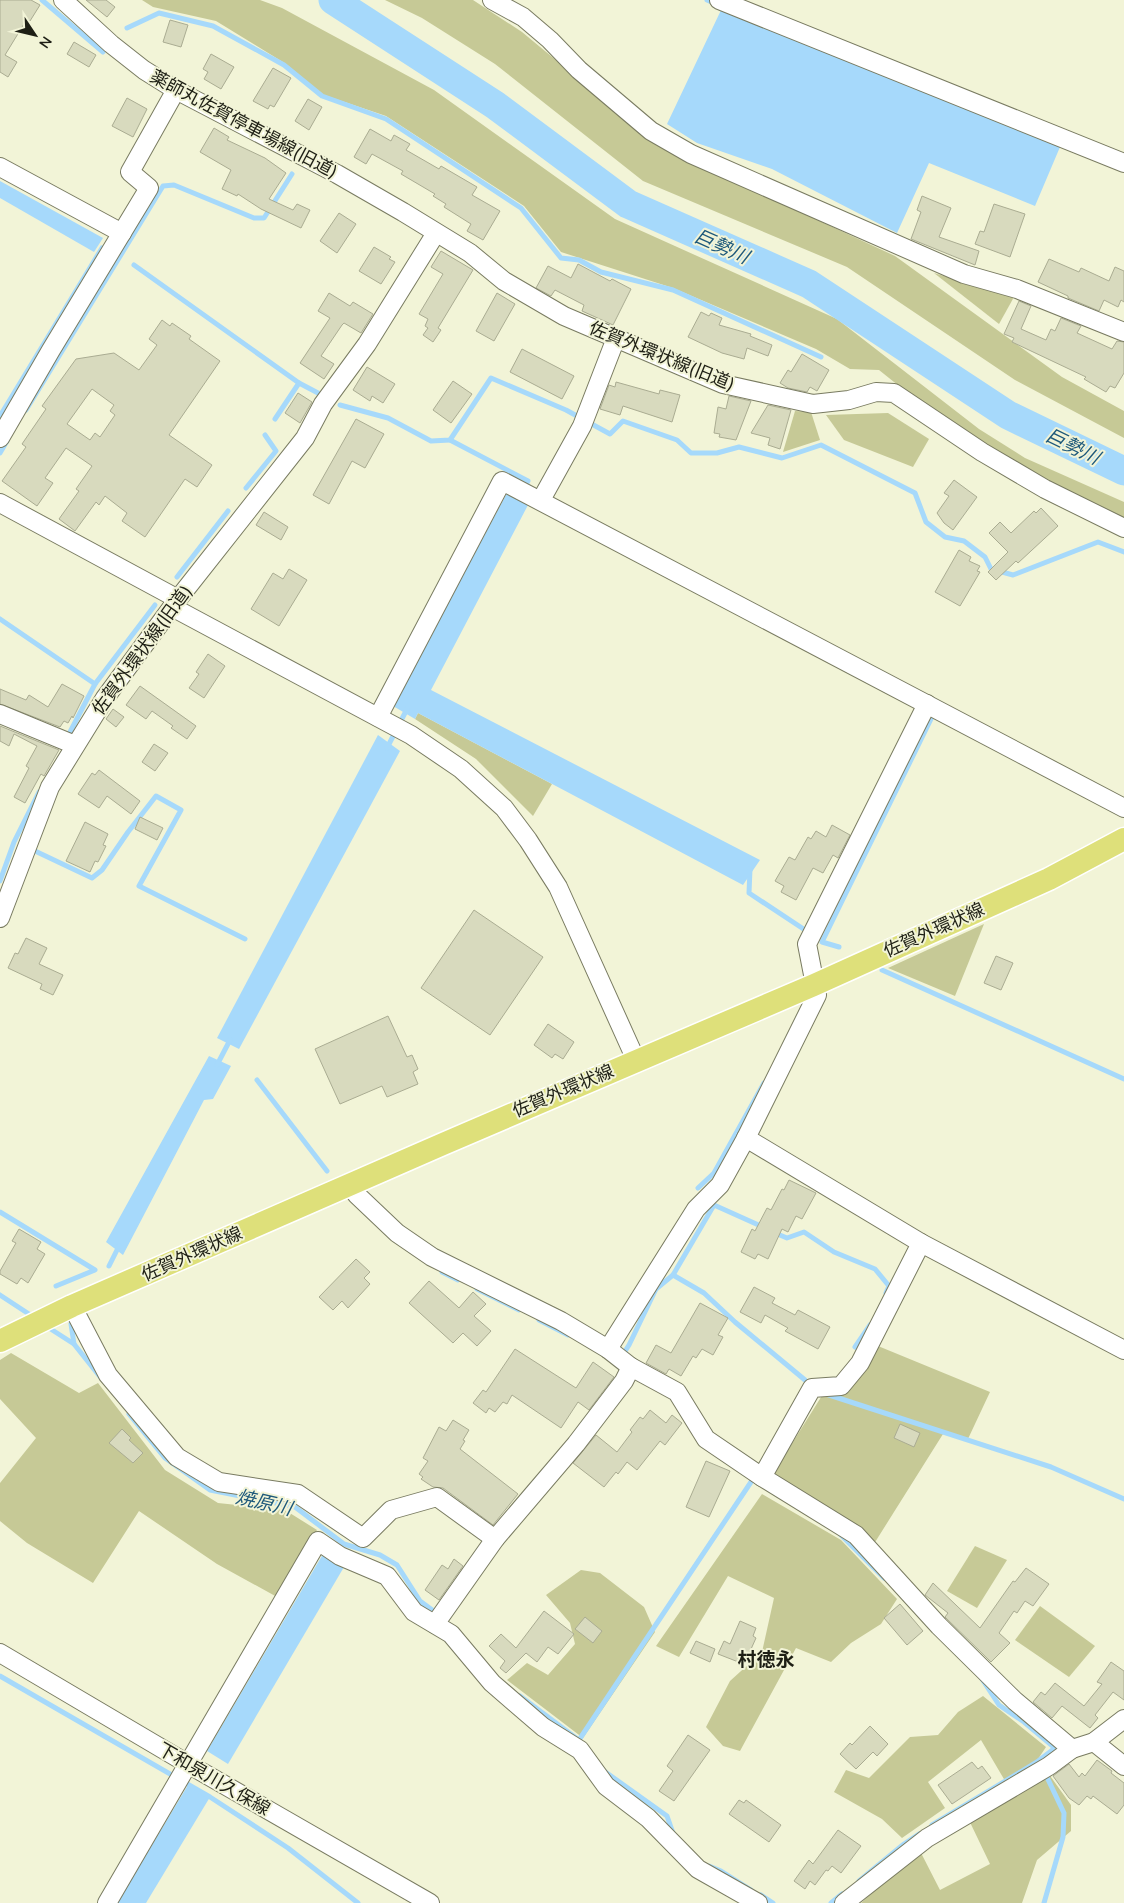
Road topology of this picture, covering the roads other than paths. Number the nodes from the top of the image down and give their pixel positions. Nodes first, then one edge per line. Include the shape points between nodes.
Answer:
1 (63, 0) edge
2 (492, 0) edge
3 (719, 0) edge
4 (176, 90) junction
5 (1124, 163) edge
6 (0, 167) edge
7 (122, 233) junction
8 (436, 233) junction
9 (1124, 332) edge
10 (616, 338) junction
11 (0, 438) edge
12 (529, 494) junction
13 (0, 503) edge
14 (1124, 528) edge
15 (175, 603) junction
16 (927, 704) junction
17 (0, 714) edge
18 (378, 717) junction
19 (75, 745) junction
20 (1124, 808) edge
21 (1124, 839) edge
22 (0, 918) edge
23 (814, 985) junction
24 (636, 1060) junction
25 (746, 1138) junction
26 (349, 1185) junction
27 (921, 1243) junction
28 (72, 1306) junction
29 (5, 1338) edge
30 (1124, 1350) edge
31 (620, 1362) junction
32 (762, 1477) junction
33 (495, 1539) junction
34 (435, 1624) junction
35 (0, 1653) edge
36 (1124, 1719) edge
37 (1094, 1742) junction
38 (1072, 1748) junction
39 (188, 1764) junction
40 (1124, 1766) edge
41 (107, 1903) edge
42 (430, 1903) edge
43 (758, 1903) edge
44 (844, 1903) edge

1 - 4 street, 薬師丸佐賀停車場線(旧道) via 111,44
2 - 9 street via 522,17 550,40 579,70 651,131 691,154 964,274 1017,289
3 - 5 street
4 - 7 street via 130,172 150,188
4 - 8 street, 薬師丸佐賀停車場線(旧道) via 337,174
6 - 7 street
7 - 11 street
8 - 10 street, 佐賀外環状線(旧道) via 564,316
8 - 15 street, 佐賀外環状線(旧道) via 305,438
10 - 12 street via 585,420
10 - 14 street, 佐賀外環状線(旧道) via 723,384 814,404 849,400 876,392 894,393 982,452
12 - 16 street
12 - 18 street via 502,481
13 - 15 street
15 - 18 street
15 - 19 street, 佐賀外環状線(旧道) via 105,698
16 - 20 street
16 - 23 street via 807,944
17 - 19 street
18 - 24 street via 411,735 468,775 504,808 558,887
19 - 22 street, 佐賀外環状線(旧道) via 50,787
21 - 23 main road, 佐賀外環状線 via 1049,879
23 - 24 main road, 佐賀外環状線
23 - 25 street via 817,995
24 - 26 main road, 佐賀外環状線
25 - 27 street
25 - 31 street via 720,1185 696,1209
26 - 28 main road, 佐賀外環状線
26 - 31 street via 397,1233 432,1257 561,1321
27 - 30 street
27 - 32 street via 860,1363 841,1386 812,1388
28 - 29 main road, 佐賀外環状線
28 - 33 street via 108,1375 177,1458 219,1482 298,1494 363,1538 391,1510 437,1497
31 - 32 street via 677,1392 706,1439
31 - 33 street via 576,1444
32 - 38 street via 856,1535 939,1626 1015,1701
33 - 34 street
34 - 39 street via 414,1612 387,1576 335,1553 318,1541
34 - 43 street via 451,1634 492,1683 543,1727 580,1750 606,1786 648,1818 698,1869
35 - 39 street, 下和泉川久保線
36 - 37 street
37 - 38 street
37 - 40 street
38 - 44 street via 1044,1769 927,1838
39 - 41 street
39 - 42 street, 下和泉川久保線

